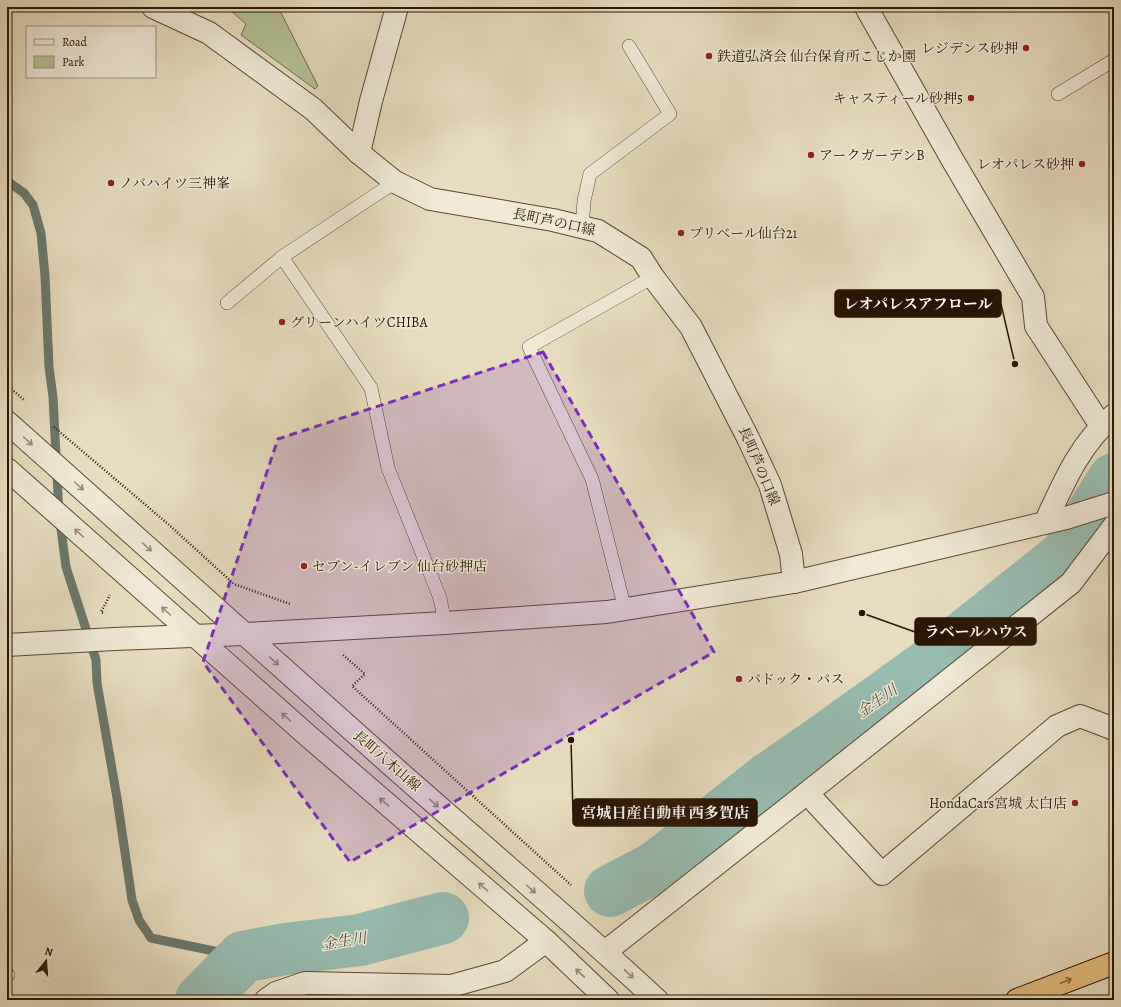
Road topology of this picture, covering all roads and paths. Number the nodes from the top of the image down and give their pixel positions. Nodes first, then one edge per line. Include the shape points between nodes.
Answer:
1 (153, 7) edge
2 (397, 7) edge
3 (866, 7) edge
4 (629, 46) dead end
5 (1114, 60) edge
6 (1058, 94) dead end
7 (359, 153) junction
8 (395, 182) junction
9 (582, 227) junction
10 (282, 258) junction
11 (653, 277) junction
12 (227, 303) dead end
13 (1107, 420) edge
14 (7, 422) edge
15 (50, 423) dead end
16 (7, 469) edge
17 (1114, 503) edge
18 (1045, 523) junction
19 (1114, 526) edge
20 (794, 582) junction
21 (625, 609) junction
22 (445, 623) junction
23 (316, 630) junction
24 (245, 634) junction
25 (195, 636) junction
26 (7, 646) edge
27 (1114, 729) edge
28 (807, 793) junction
29 (575, 888) dead end
30 (546, 941) junction
31 (605, 952) junction
32 (1114, 963) edge
33 (266, 1000) edge
34 (608, 1000) edge
35 (658, 1000) edge
36 (1017, 1000) edge

1 - 7 street, 長町芦の口線 via 209,33 314,110
2 - 7 street
3 - 13 street via 1033,297 1036,326
4 - 9 lane via 670,114 590,174
5 - 6 lane
7 - 8 street, 長町芦の口線
8 - 9 street, 長町芦の口線 via 430,199
8 - 10 lane
9 - 11 street, 長町芦の口線 via 598,231 641,258
10 - 12 lane
10 - 22 lane via 371,388 388,468 440,598
11 - 20 street, 長町芦の口線 via 691,327 770,485 791,554
11 - 21 lane via 529,347 592,479
13 - 18 street via 1070,469
14 -> 24 street, 長町八木山線
15 - 23 path via 107,470 234,584 290,604
25 -> 16 street
17 - 18 street
18 - 20 street
19 - 28 street via 1071,583
20 - 21 street
21 - 22 street
22 - 23 street
23 - 24 street
23 - 29 path via 365,674 352,686
24 - 25 street
24 -> 31 street, 長町八木山線
25 - 26 street
30 -> 25 street
27 - 28 street via 1080,716 1057,726 882,874
28 - 31 street
30 - 33 street via 505,971 451,986 305,983 276,993
34 -> 30 street
31 -> 35 street, 長町八木山線
36 -> 32 highway

